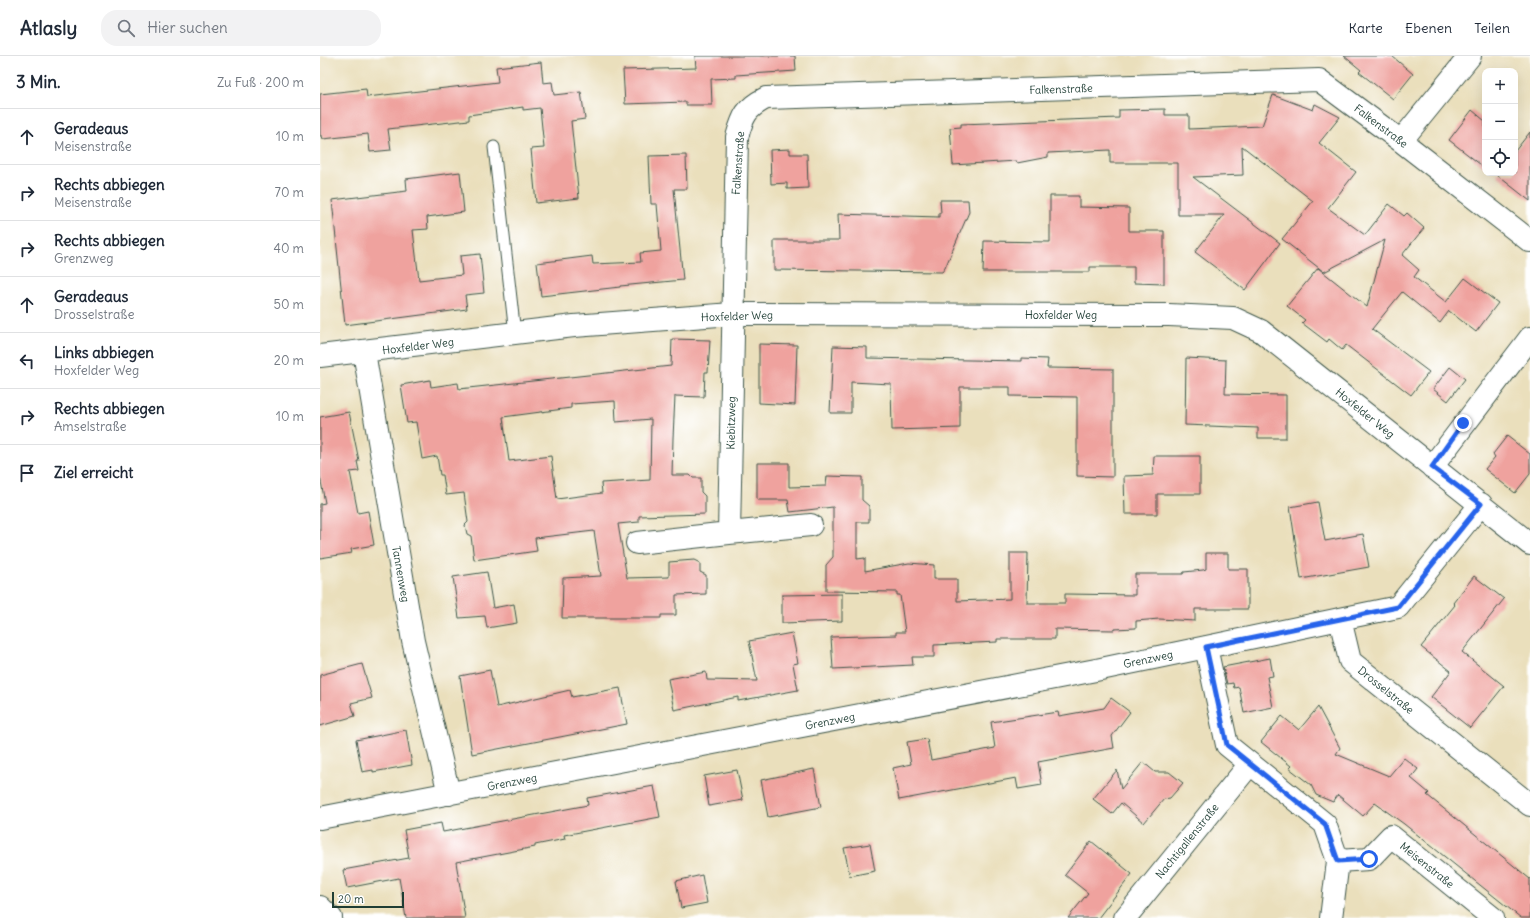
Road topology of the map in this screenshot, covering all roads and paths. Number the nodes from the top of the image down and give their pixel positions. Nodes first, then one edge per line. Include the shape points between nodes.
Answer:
1 (1470, 56) edge
2 (1401, 141) junction
3 (494, 147) dead end
4 (1530, 241) edge
5 (732, 314) junction
6 (515, 334) junction
7 (1530, 338) edge
8 (364, 352) junction
9 (320, 354) edge
10 (1432, 467) junction
11 (1481, 504) junction
12 (811, 525) dead end
13 (729, 533) junction
14 (637, 543) dead end
15 (1530, 544) edge
16 (1340, 619) junction
17 (1206, 647) junction
18 (1250, 764) junction
19 (449, 794) junction
20 (1530, 805) edge
21 (320, 818) edge
22 (1338, 861) junction
23 (320, 907) edge
24 (331, 918) edge
25 (1125, 918) edge
26 (1331, 918) edge
27 (1493, 918) edge

1 - 2 street
2 - 4 street, Falkenstraße
2 - 5 street, Falkenstraße via 1320,80 766,98 752,104 742,118 737,137
3 - 6 lane
5 - 6 street, Hoxfelder Weg via 574,326
5 - 10 street, Hoxfelder Weg via 1162,315 1233,318 1262,331
5 - 13 street, Kiebitzweg
6 - 8 street, Hoxfelder Weg
7 - 10 street
8 - 9 street, Hoxfelder Weg
8 - 19 street, Tannenweg via 413,641
10 - 11 street, Hoxfelder Weg
11 - 15 street, Hoxfelder Weg
11 - 16 street via 1398,607
12 - 13 street
13 - 14 street
16 - 17 street, Grenzweg
16 - 20 street, Drosselstraße via 1350,661
17 - 18 street via 1227,745
17 - 19 street, Grenzweg
18 - 22 street via 1325,824
18 - 25 street, Nachtigallenstraße
19 - 21 street, Grenzweg
22 - 26 street
22 - 27 street, Meisenstraße via 1369,859 1391,836
23 - 24 street

